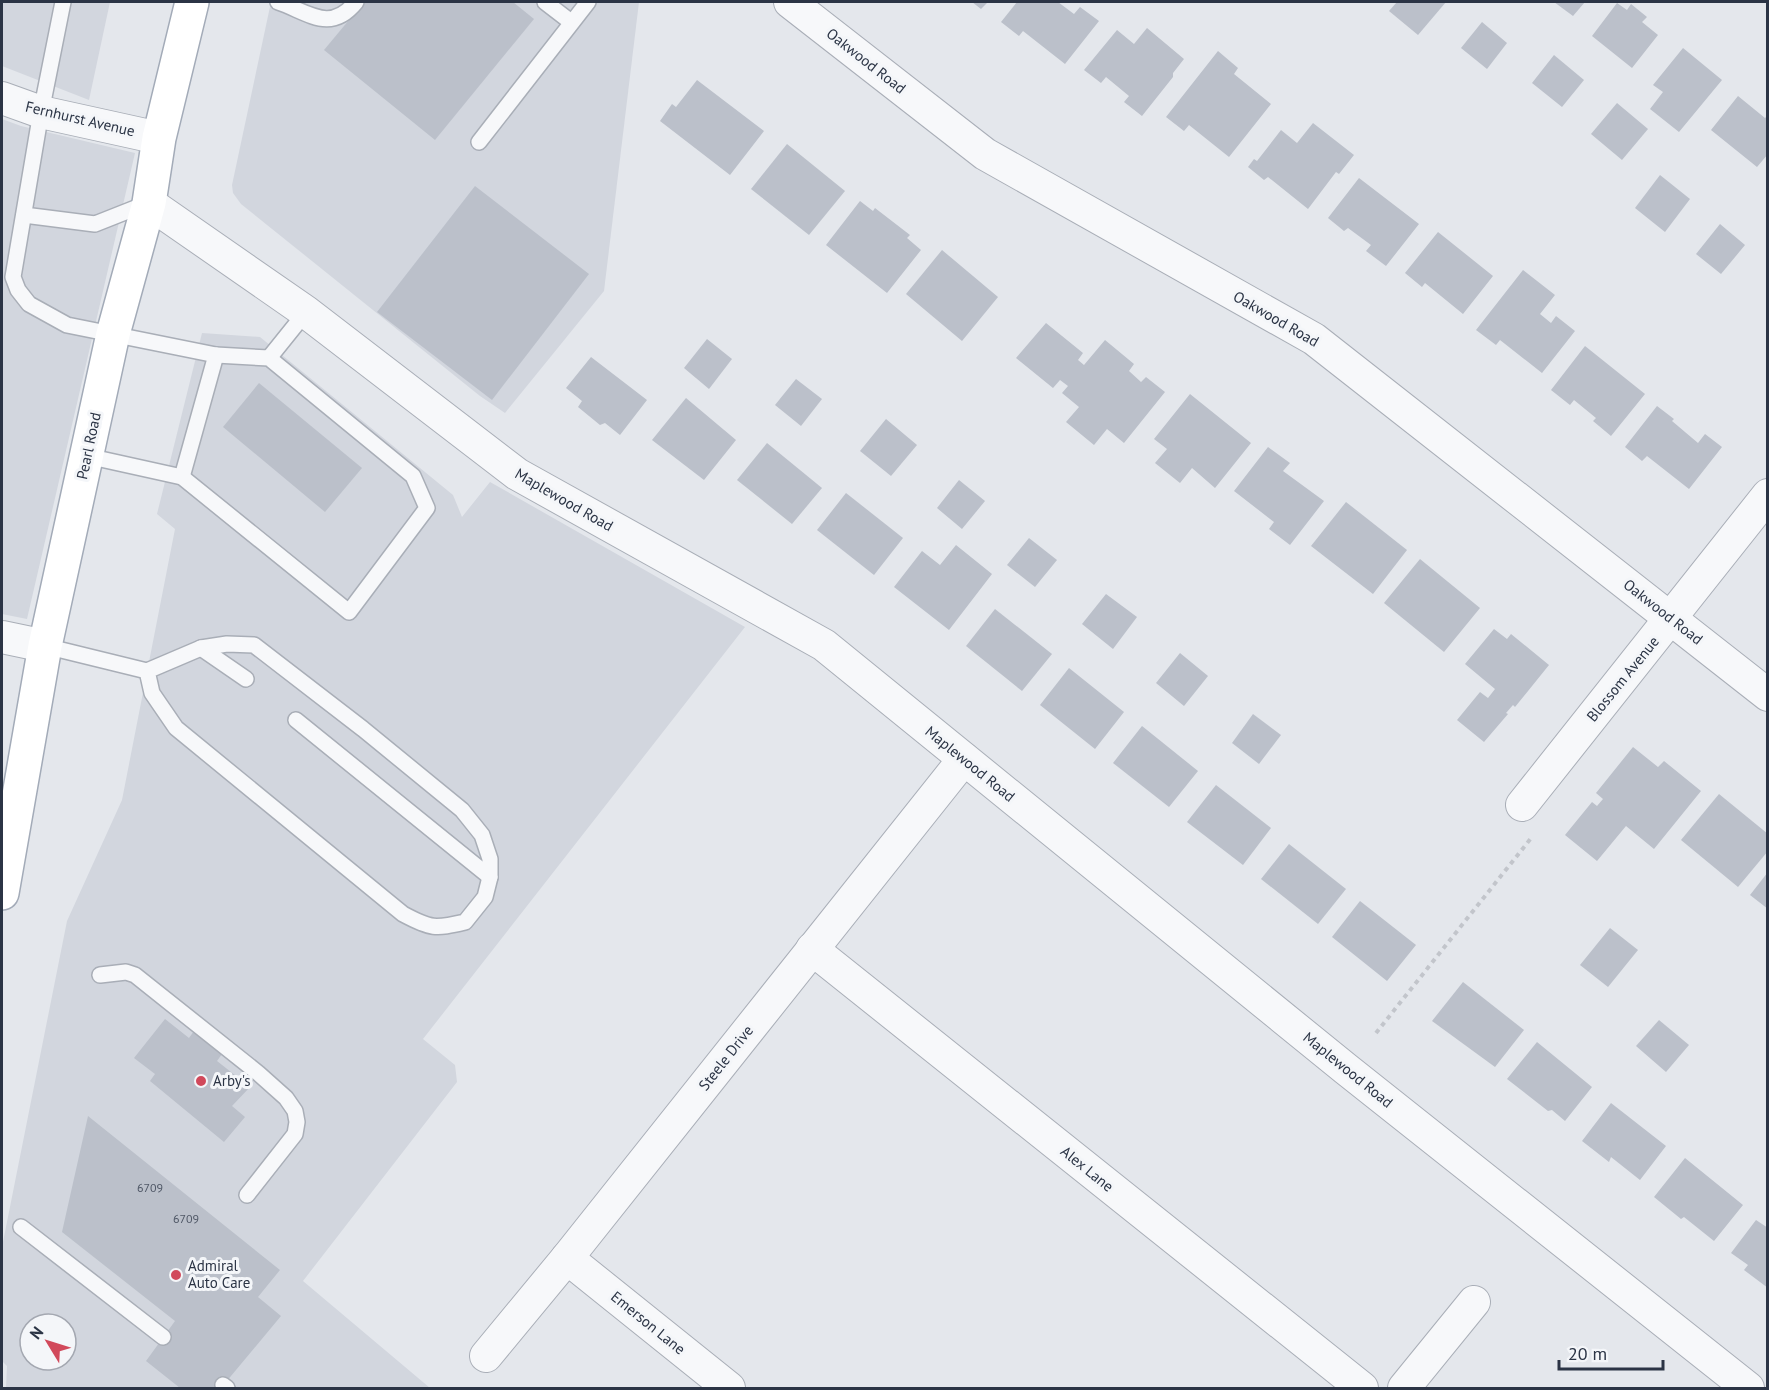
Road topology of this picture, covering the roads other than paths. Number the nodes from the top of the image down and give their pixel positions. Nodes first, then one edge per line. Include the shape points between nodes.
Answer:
1 (63, 2) edge
2 (192, 2) edge
3 (278, 2) edge
4 (356, 2) edge
5 (545, 2) edge
6 (588, 2) edge
7 (790, 2) edge
8 (571, 22) junction
9 (2, 98) edge
10 (41, 112) junction
11 (159, 138) junction
12 (479, 142) dead end
13 (149, 203) junction
14 (24, 215) junction
15 (306, 312) junction
16 (113, 334) junction
17 (216, 355) junction
18 (269, 358) junction
19 (87, 456) junction
20 (182, 477) junction
21 (1767, 495) edge
22 (1671, 618) junction
23 (2, 637) edge
24 (45, 646) junction
25 (201, 648) junction
26 (147, 671) junction
27 (246, 679) dead end
28 (1767, 695) edge
29 (297, 720) dead end
30 (964, 759) junction
31 (1522, 805) dead end
32 (3, 873) edge
33 (490, 877) junction
34 (812, 948) junction
35 (100, 975) dead end
36 (247, 1195) dead end
37 (21, 1227) dead end
38 (567, 1258) junction
39 (1474, 1302) dead end
40 (163, 1337) dead end
41 (486, 1356) dead end
42 (729, 1389) edge
43 (1362, 1389) edge
44 (1404, 1389) edge
45 (1748, 1389) edge

1 - 10 lane
2 - 11 main road, Pearl Road
3 - 4 lane via 330,20 347,12
5 - 8 lane
6 - 8 lane
7 - 22 street, Oakwood Road via 985,154 1314,339
8 - 12 lane
9 - 10 street, Fernhurst Avenue
10 - 11 street, Fernhurst Avenue
10 - 14 lane
11 - 13 main road, Pearl Road
13 - 14 lane via 96,224
13 - 15 street, Maplewood Road
13 - 16 main road, Pearl Road
14 - 16 lane via 13,277 18,290 29,304 67,325
15 - 18 lane
15 - 30 street, Maplewood Road via 517,474 824,645
16 - 17 lane
16 - 19 main road, Pearl Road
17 - 18 lane
17 - 20 lane
18 - 20 lane via 413,476 427,508 349,612
19 - 20 lane
19 - 24 main road, Pearl Road
21 - 22 street, Blossom Avenue
22 - 28 street, Oakwood Road
22 - 31 street, Blossom Avenue
23 - 24 street
24 - 26 lane
24 - 32 main road, Pearl Road
25 - 26 lane
25 - 27 lane
25 - 33 lane via 254,645 363,729 462,810 482,835 490,859
26 - 33 lane via 152,693 176,728 403,914 439,928 465,922 485,897
29 - 33 lane
30 - 34 street, Steele Drive
30 - 45 street, Maplewood Road
34 - 38 street, Steele Drive
34 - 43 street, Alex Lane
35 - 36 lane via 135,975 258,1073 295,1111 295,1134
37 - 40 lane
38 - 41 street, Steele Drive
38 - 42 street, Emerson Lane
39 - 44 street

